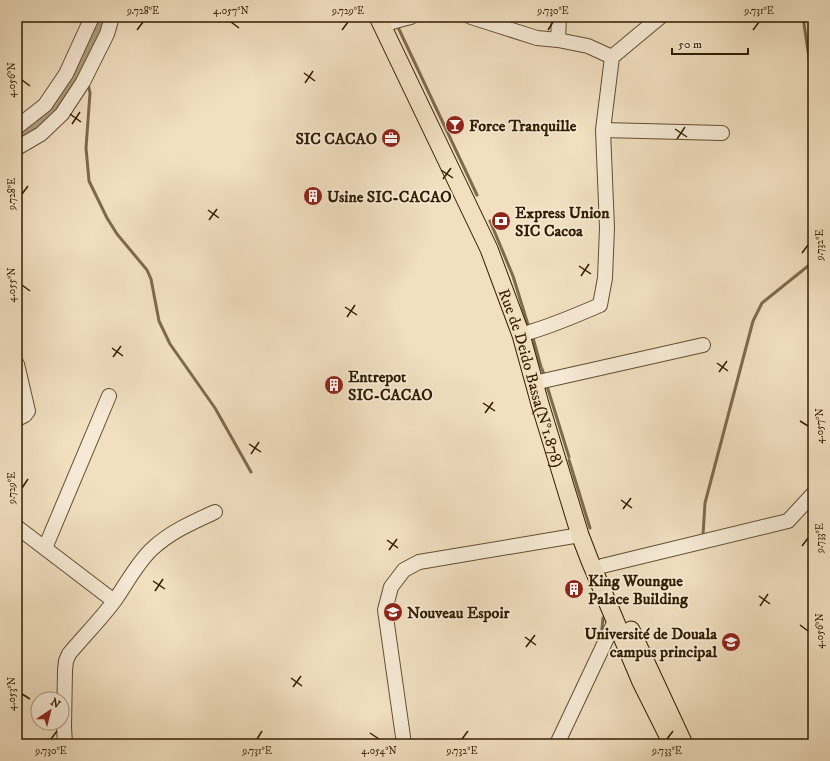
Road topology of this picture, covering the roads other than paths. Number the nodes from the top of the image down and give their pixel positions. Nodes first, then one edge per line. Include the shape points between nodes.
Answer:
1 (92, 17) edge
2 (112, 17) edge
3 (410, 17) edge
4 (471, 17) edge
5 (559, 17) edge
6 (660, 17) edge
7 (387, 19) edge
8 (558, 40) junction
9 (612, 57) junction
10 (17, 127) edge
11 (603, 130) junction
12 (722, 133) dead end
13 (17, 148) edge
14 (530, 332) junction
15 (703, 345) dead end
16 (17, 364) edge
17 (539, 382) junction
18 (109, 396) dead end
19 (17, 419) edge
20 (813, 494) edge
21 (215, 512) dead end
22 (17, 527) edge
23 (580, 535) junction
24 (45, 548) junction
25 (602, 566) junction
26 (114, 601) junction
27 (615, 621) junction
28 (65, 744) edge
29 (404, 744) edge
30 (557, 744) edge
31 (672, 744) edge
32 (684, 744) edge

1 - 10 street via 66,74 45,105
2 - 13 street via 107,34 83,82 62,114 41,134
3 - 7 street via 399,20
4 - 8 street via 537,38
5 - 8 street
6 - 9 street
7 - 14 main road via 499,249
7 - 17 main road, Rue de Deido Bassa(N°1.878) via 489,249
8 - 9 street via 588,46
9 - 11 street
11 - 12 street
11 - 14 street via 606,235 605,278 600,305
14 - 17 main road
15 - 17 street
16 - 19 street via 28,412
17 - 23 main road, Rue de Deido Bassa(N°1.878)
17 - 25 main road
18 - 24 street
20 - 25 street via 788,521
21 - 26 street via 180,528 152,549 141,560
22 - 24 street
23 - 27 main road, Rue de Deido Bassa(N°1.878)
23 - 29 street via 419,562 404,570 391,587 385,610
24 - 26 street
25 - 32 main road
26 - 28 street via 69,654 66,661
27 - 30 street
27 - 31 main road, Rue de Deido Bassa(N°1.878) via 641,682

